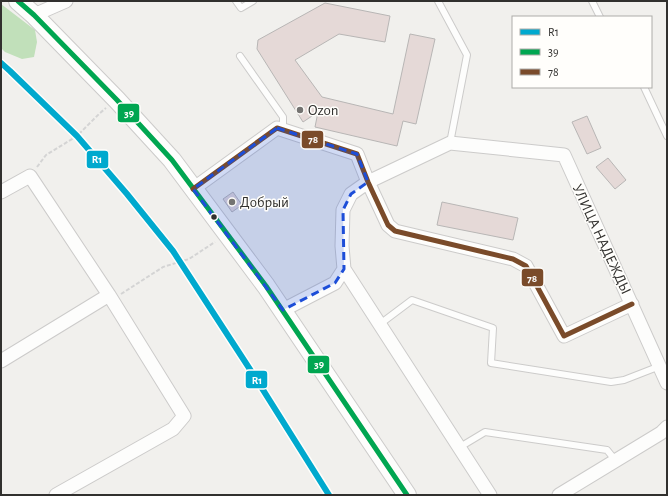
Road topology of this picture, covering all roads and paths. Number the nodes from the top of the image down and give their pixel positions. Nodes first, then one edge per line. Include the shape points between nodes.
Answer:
1 (18, 1) edge
2 (66, 1) edge
3 (236, 1) edge
4 (253, 1) edge
5 (438, 1) edge
6 (592, 1) edge
7 (34, 15) junction
8 (600, 16) edge
9 (240, 56) dead end
10 (644, 88) edge
11 (117, 100) junction
12 (284, 130) junction
13 (667, 136) edge
14 (450, 143) junction
15 (30, 176) junction
16 (368, 182) junction
17 (193, 188) junction
18 (1, 192) edge
19 (228, 234) junction
20 (344, 269) junction
21 (110, 297) junction
22 (632, 304) junction
23 (283, 310) junction
24 (380, 324) junction
25 (1, 361) edge
26 (664, 364) edge
27 (667, 383) edge
28 (667, 427) edge
29 (460, 448) junction
30 (616, 461) junction
31 (56, 495) edge
32 (407, 495) edge
33 (490, 495) edge
34 (560, 495) edge

1 - 7 street
2 - 7 street
3 - 4 lane via 241,8
5 - 14 lane via 467,55
6 - 8 lane
7 - 11 street
9 - 12 lane via 283,117
10 - 13 lane
11 - 15 path via 77,136 46,155
11 - 17 street via 172,160
12 - 16 street via 357,154
12 - 17 street via 277,128
14 - 16 street
14 - 22 street, УЛИЦА НАДЕЖДЫ via 564,155
15 - 18 street
15 - 21 street
16 - 20 street via 351,194 343,210
16 - 22 street via 388,225 395,231 513,259 526,266 564,336
17 - 19 street
19 - 21 path via 189,258 163,267
19 - 23 street
20 - 23 street via 335,283
20 - 24 street
21 - 25 street
21 - 31 street via 184,416 173,429
22 - 26 street, УЛИЦА НАДЕЖДЫ
23 - 32 street
24 - 26 lane via 412,300 493,328 491,363 611,382 624,380
24 - 29 street
26 - 27 street, УЛИЦА НАДЕЖДЫ
28 - 30 street
29 - 30 lane via 485,432 607,450
29 - 33 street
30 - 34 street

